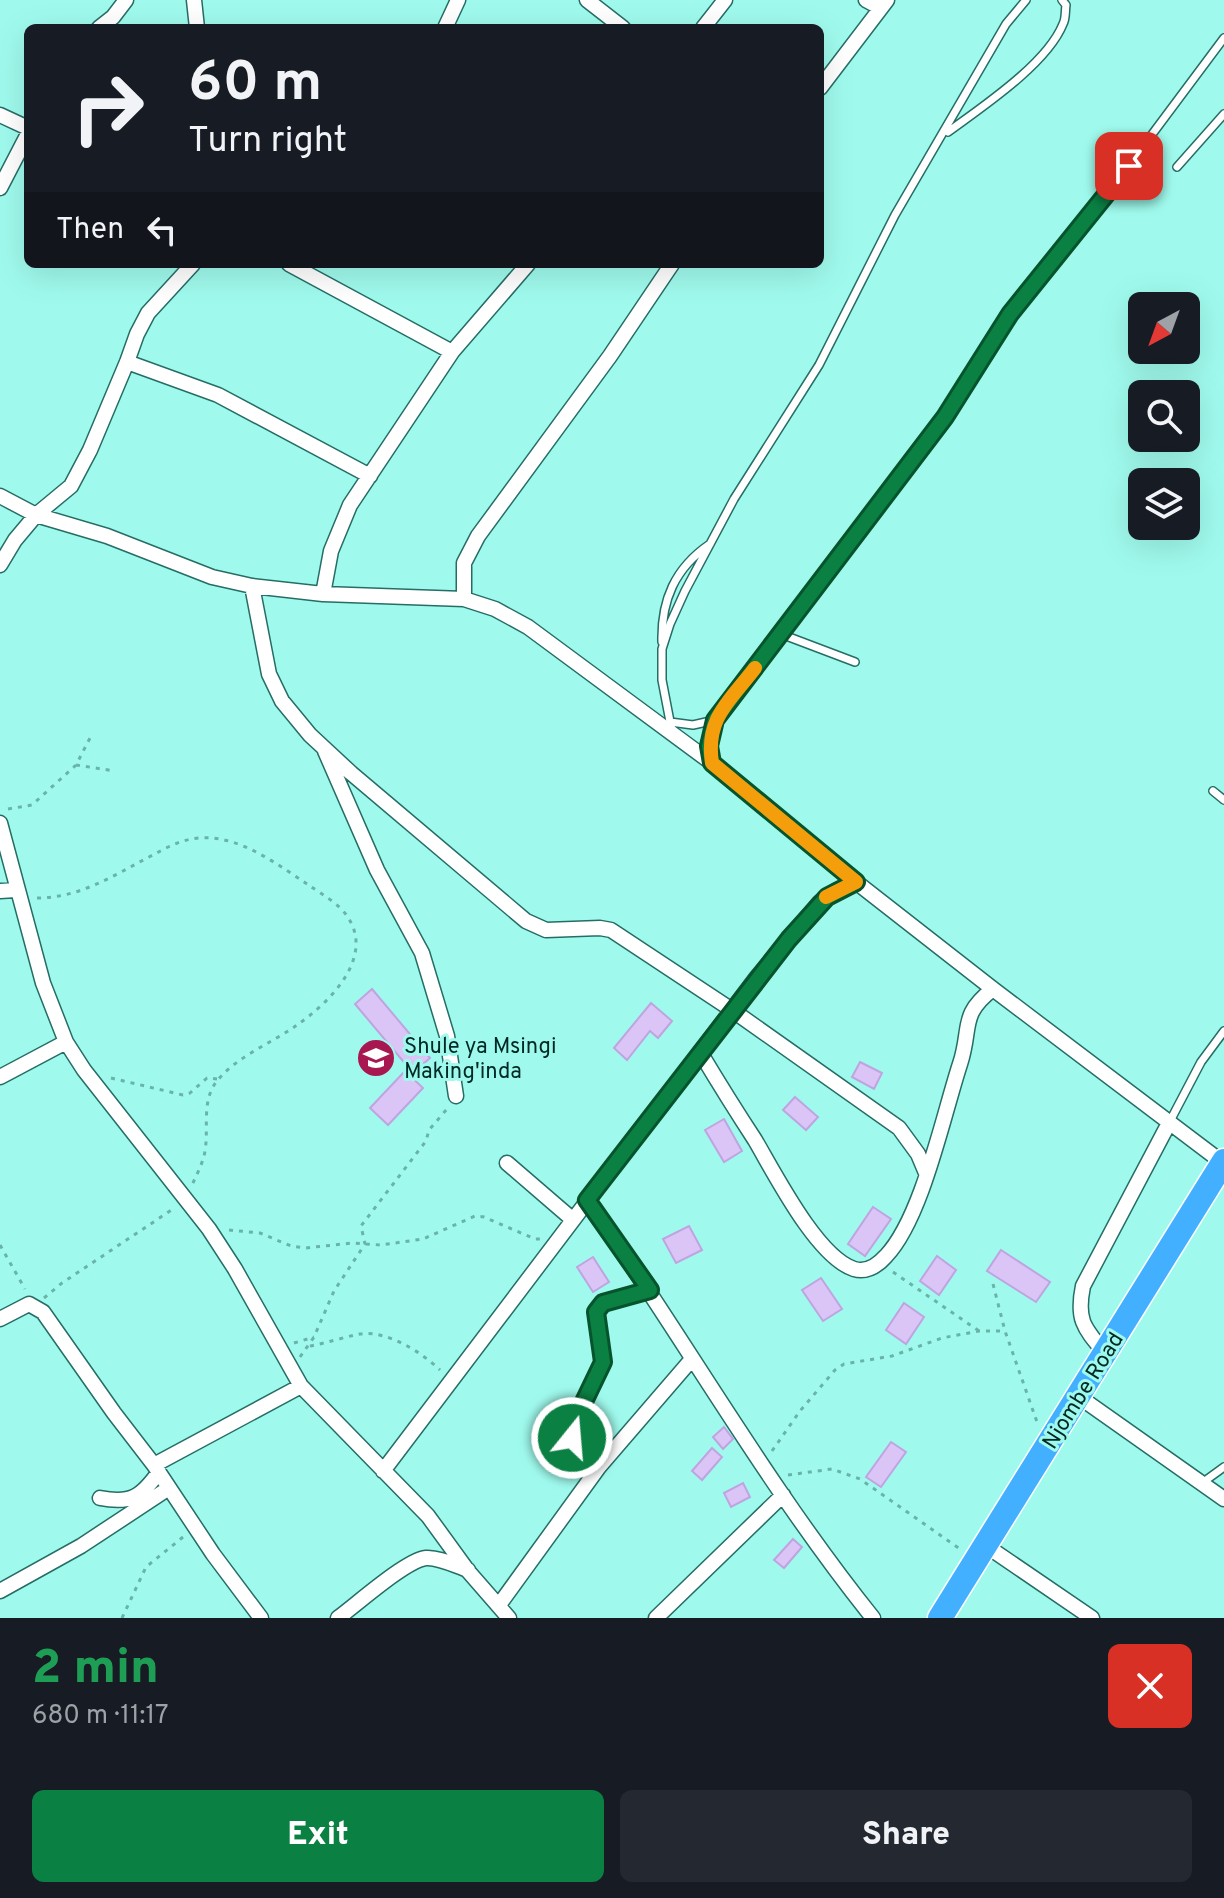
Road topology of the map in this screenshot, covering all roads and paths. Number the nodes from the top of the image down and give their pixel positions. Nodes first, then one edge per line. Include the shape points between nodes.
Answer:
1 (126, 0) edge
2 (194, 0) edge
3 (458, 0) edge
4 (587, 0) edge
5 (725, 0) edge
6 (866, 0) edge
7 (1026, 0) edge
8 (1062, 0) edge
9 (884, 4) edge
10 (104, 24) edge
11 (197, 24) edge
12 (447, 24) edge
13 (618, 24) edge
14 (706, 24) edge
15 (1224, 38) edge
16 (824, 83) edge
17 (1224, 114) edge
18 (0, 115) edge
19 (24, 126) edge
20 (942, 136) junction
21 (24, 142) edge
22 (1177, 167) dead end
23 (0, 188) edge
24 (189, 268) edge
25 (296, 268) edge
26 (525, 268) edge
27 (669, 268) edge
28 (452, 352) junction
29 (127, 362) junction
30 (370, 476) junction
31 (0, 496) edge
32 (36, 515) junction
33 (712, 543) junction
34 (0, 565) edge
35 (252, 586) junction
36 (323, 594) junction
37 (464, 599) junction
38 (781, 634) junction
39 (662, 649) junction
40 (855, 662) dead end
41 (715, 720) junction
42 (672, 729) junction
43 (90, 738) dead end
44 (322, 746) junction
45 (712, 763) junction
46 (76, 765) junction
47 (115, 771) dead end
48 (1213, 791) dead end
49 (1224, 800) edge
50 (0, 808) edge
51 (0, 823) edge
52 (856, 882) junction
53 (0, 891) edge
54 (17, 894) junction
55 (993, 989) junction
56 (732, 1010) junction
57 (1224, 1031) edge
58 (66, 1042) junction
59 (700, 1052) junction
60 (84, 1070) junction
61 (0, 1077) edge
62 (218, 1079) junction
63 (456, 1096) joint
64 (1169, 1123) junction
65 (1224, 1162) edge
66 (507, 1163) dead end
67 (926, 1173) junction
68 (186, 1198) junction
69 (587, 1200) junction
70 (572, 1219) junction
71 (209, 1229) junction
72 (559, 1237) junction
73 (365, 1244) junction
74 (0, 1245) edge
75 (879, 1262) junction
76 (993, 1284) dead end
77 (650, 1290) junction
78 (32, 1305) junction
79 (0, 1319) edge
80 (979, 1331) junction
81 (1005, 1331) junction
82 (308, 1346) junction
83 (1105, 1353) junction
84 (692, 1359) junction
85 (289, 1367) junction
86 (451, 1380) junction
87 (301, 1386) junction
88 (1078, 1396) junction
89 (1046, 1448) junction
90 (763, 1464) junction
91 (599, 1467) junction
92 (1224, 1467) edge
93 (157, 1468) junction
94 (383, 1471) junction
95 (772, 1478) junction
96 (1202, 1483) junction
97 (169, 1488) junction
98 (783, 1495) junction
99 (100, 1498) dead end
100 (1224, 1499) edge
101 (195, 1528) junction
102 (980, 1553) junction
103 (468, 1571) junction
104 (0, 1591) edge
105 (499, 1605) junction
106 (122, 1618) edge
107 (261, 1618) edge
108 (338, 1618) edge
109 (509, 1618) edge
110 (656, 1618) edge
111 (873, 1618) edge
112 (940, 1618) edge
113 (1092, 1618) edge

1 - 10 street
2 - 11 street
3 - 12 street
4 - 13 street
5 - 14 street
6 - 9 street
7 - 20 lane via 1006,24
8 - 20 lane via 1064,23 1051,44 1002,92
9 - 16 street
15 - 38 lane via 1010,314 945,417
17 - 22 lane
18 - 19 street
20 - 33 lane via 895,215 819,365
21 - 23 street
24 - 29 street via 148,313
25 - 28 street
26 - 28 street
27 - 37 street via 478,536 464,563
28 - 30 street
29 - 30 street via 218,395
29 - 32 street via 81,470 71,486
30 - 36 street via 350,505 331,551
31 - 32 street
32 - 34 street
32 - 35 street
33 - 39 lane
33 - 39 lane via 677,574 661,619
35 - 36 street
35 - 44 street via 269,674 282,701
36 - 37 street
37 - 42 street via 528,627
38 - 40 lane
38 - 41 lane
39 - 42 lane
41 - 42 lane
41 - 45 lane via 709,746
42 - 45 street
43 - 46 path
44 - 56 street via 526,921 546,930 611,930
44 - 63 street via 377,870 422,953 447,1036
45 - 52 street
46 - 47 path
46 - 50 path via 32,805
48 - 49 lane
51 - 54 street
52 - 55 street
52 - 56 street via 819,903
53 - 54 street
54 - 58 street
54 - 62 path via 70,895 181,840 204,837 230,841 273,861 346,913 357,951 327,1001
55 - 64 street
55 - 67 street via 977,1001 968,1019 962,1058
56 - 59 street
56 - 67 street via 899,1128
57 - 64 lane
58 - 60 street
58 - 61 street
59 - 69 street
59 - 75 street via 784,1191 830,1253 857,1270
60 - 62 path via 183,1095 207,1078
60 - 68 street
62 - 68 path via 207,1101 205,1153
63 - 73 path via 361,1226
64 - 65 street
64 - 83 street via 1083,1286 1080,1316
65 - 83 highway, Njombe Road
66 - 70 street
67 - 75 street via 906,1226
68 - 71 street
68 - 78 path
69 - 70 street
69 - 77 street
70 - 72 street
71 - 73 path via 247,1231 305,1248
71 - 85 street
72 - 73 path via 535,1239 475,1216 423,1239
72 - 86 street
73 - 82 path via 334,1291
74 - 78 path
75 - 80 path
76 - 81 path
77 - 84 street
77 - 91 street via 603,1303 596,1312 603,1362 572,1438
78 - 79 street
78 - 93 street
80 - 81 path
80 - 90 path via 844,1364 800,1411
81 - 89 path
82 - 85 path
82 - 86 path via 362,1334 379,1336 432,1362
83 - 88 highway, Njombe Road
84 - 90 street
84 - 91 street
85 - 87 street
86 - 94 street
87 - 93 street
87 - 94 street
88 - 89 highway, Njombe Road
88 - 96 street
89 - 102 highway, Njombe Road
90 - 95 street
91 - 105 street
92 - 96 lane
93 - 97 street
93 - 99 street via 140,1494 129,1500
94 - 103 street via 428,1516
95 - 98 street
95 - 102 path via 823,1469 851,1475
96 - 100 street
97 - 101 street
97 - 104 street
98 - 110 street
98 - 111 street
101 - 106 path via 146,1567
101 - 107 street
102 - 112 highway, Njombe Road
102 - 113 street
103 - 105 street
103 - 108 street via 423,1558
105 - 109 street

